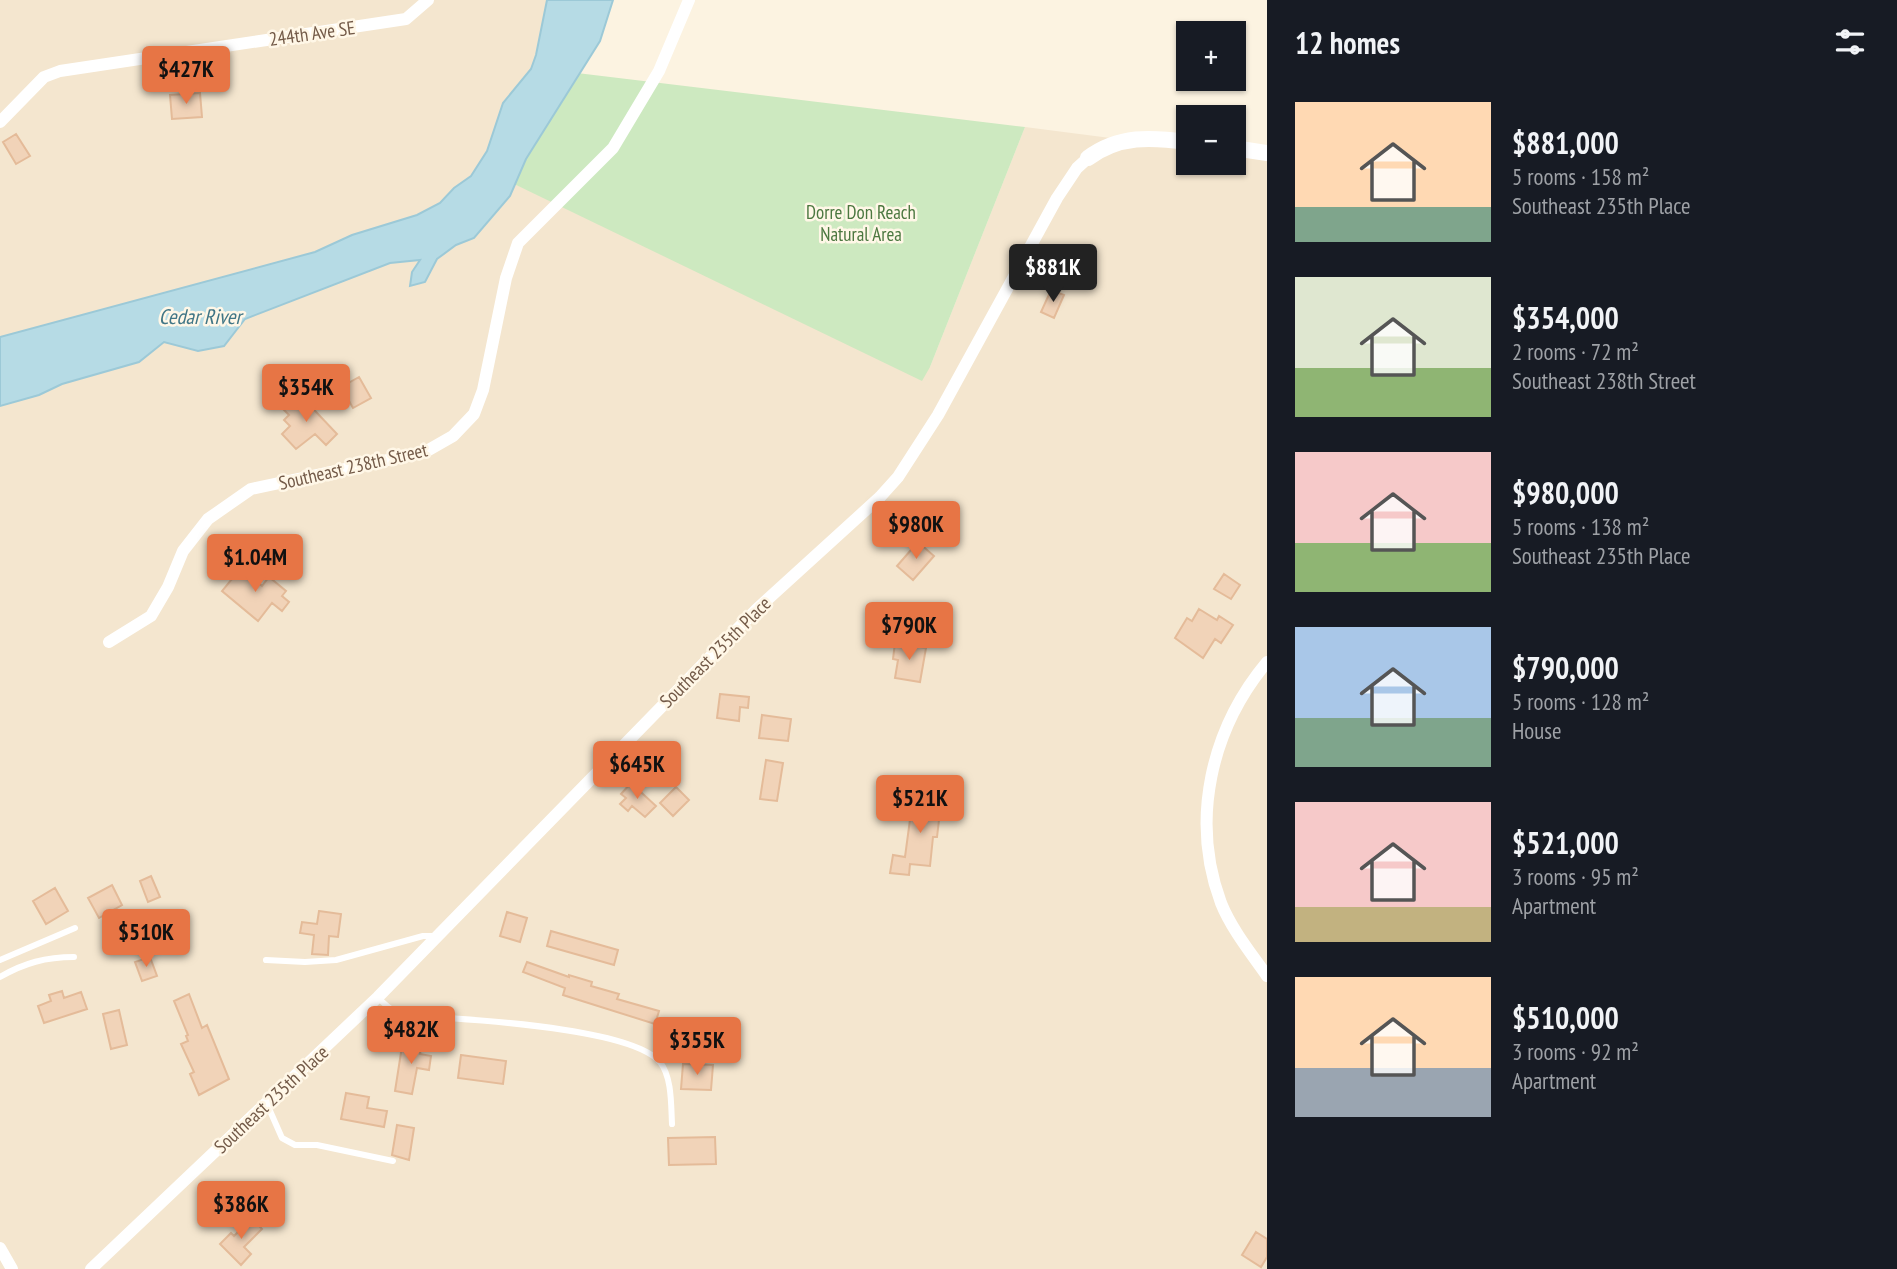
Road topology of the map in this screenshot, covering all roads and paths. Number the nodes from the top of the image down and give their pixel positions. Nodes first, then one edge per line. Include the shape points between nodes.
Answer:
1 (428, 0) edge
2 (689, 0) edge
3 (0, 122) edge
4 (1176, 141) edge
5 (1246, 150) edge
6 (1267, 153) edge
7 (1088, 158) joint
8 (109, 642) dead end
9 (1267, 662) edge
10 (75, 928) dead end
11 (437, 936) junction
12 (74, 957) dead end
13 (0, 960) edge
14 (266, 960) dead end
15 (1267, 976) edge
16 (0, 977) edge
17 (378, 998) junction
18 (267, 1104) junction
19 (672, 1124) dead end
20 (393, 1161) dead end
21 (0, 1248) edge
22 (12, 1269) edge
23 (91, 1269) edge

1 - 3 street, 244th Ave SE via 406,19 60,71 44,77
2 - 8 street, Southeast 238th Street via 659,71 613,148 518,243 506,278 484,390 474,414 453,436 425,452 251,489 208,519 183,551 151,616
4 - 7 street via 1128,139 1100,148
5 - 6 street
7 - 11 street, Southeast 235th Place via 1057,198 938,415 898,477 757,608
9 - 15 street via 1249,683 1218,747 1206,822 1209,857 1222,904
10 - 13 lane
11 - 14 lane via 336,960
11 - 17 street, Southeast 235th Place
12 - 16 lane via 52,957
17 - 18 street, Southeast 235th Place
17 - 19 lane via 399,1014 559,1031 642,1049 662,1064
18 - 20 lane via 282,1138 295,1145 317,1145
18 - 23 street, Southeast 235th Place
21 - 22 street

